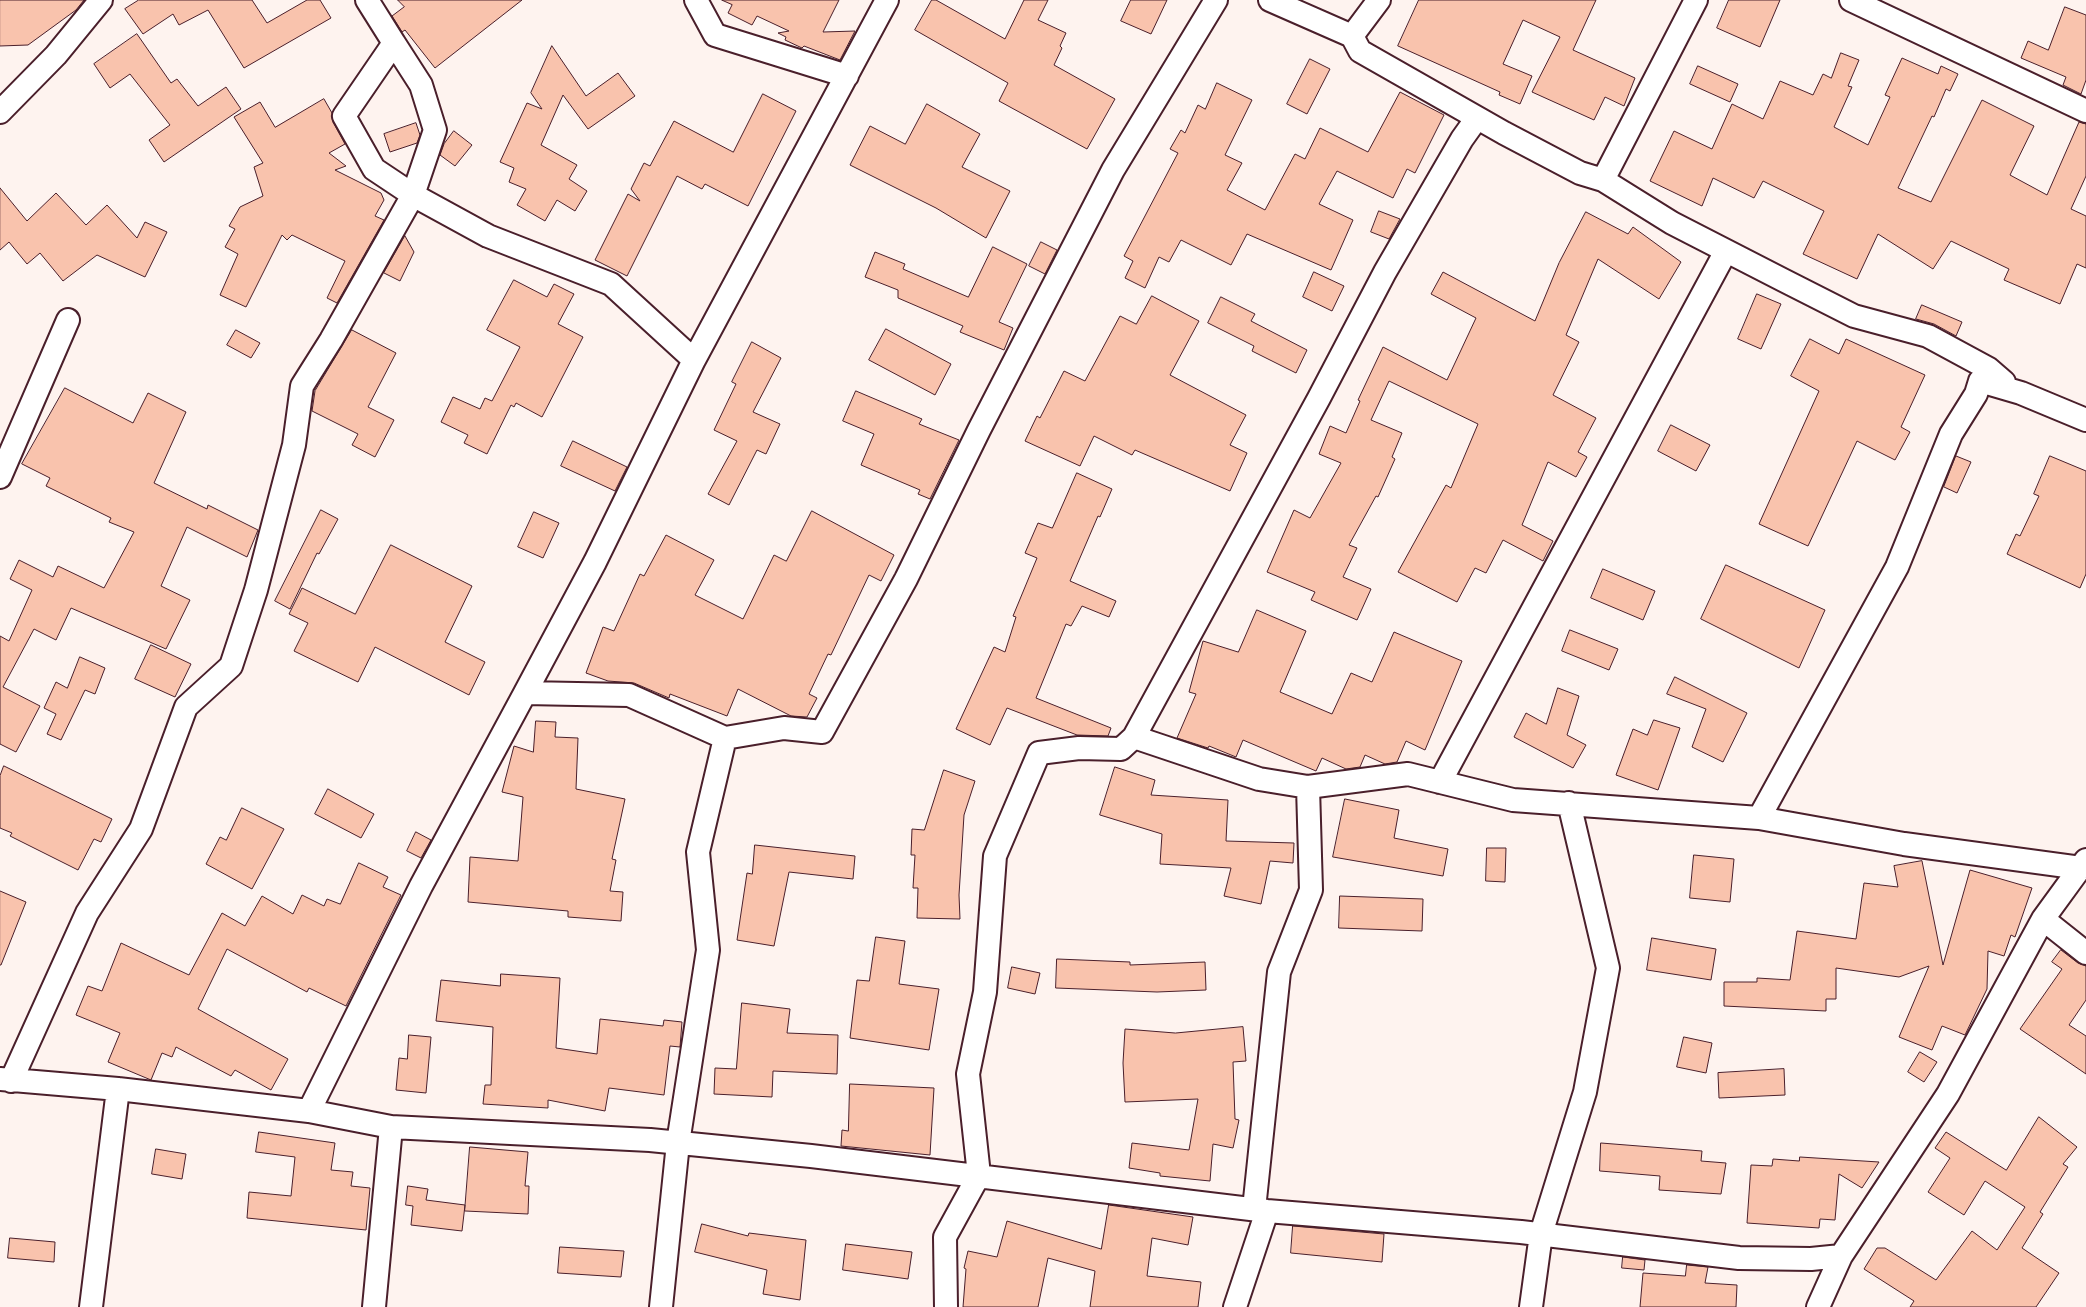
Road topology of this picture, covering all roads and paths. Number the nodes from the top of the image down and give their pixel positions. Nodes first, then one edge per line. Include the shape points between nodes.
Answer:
1 (101, 0) edge
2 (367, 0) edge
3 (696, 0) edge
4 (888, 0) edge
5 (1216, 0) edge
6 (1270, 0) edge
7 (1379, 0) edge
8 (1696, 0) edge
9 (1851, 0) edge
10 (1352, 36) junction
11 (394, 43) junction
12 (847, 76) junction
13 (2086, 111) edge
14 (0, 112) edge
15 (1477, 118) junction
16 (1603, 180) junction
17 (412, 195) junction
18 (1726, 251) junction
19 (68, 320) dead end
20 (694, 360) junction
21 (1980, 381) junction
22 (2086, 420) edge
23 (0, 477) edge
24 (525, 693) junction
25 (1134, 737) junction
26 (725, 738) junction
27 (1440, 782) junction
28 (1308, 787) junction
29 (1569, 803) junction
30 (1758, 818) junction
31 (2083, 864) edge
32 (2043, 919) junction
33 (2086, 952) edge
34 (5, 1080) edge
35 (118, 1089) junction
36 (309, 1111) junction
37 (391, 1127) junction
38 (678, 1143) junction
39 (979, 1175) junction
40 (1260, 1210) junction
41 (1541, 1234) junction
42 (1841, 1256) junction
43 (91, 1307) edge
44 (374, 1307) edge
45 (661, 1307) edge
46 (946, 1307) edge
47 (1235, 1307) edge
48 (1531, 1307) edge
49 (1818, 1307) edge

1 - 14 street via 56,56
2 - 11 street
3 - 12 street via 715,34
4 - 12 street
5 - 26 street via 1113,170 906,579 822,732 784,728
6 - 10 street
7 - 10 street
8 - 16 street
9 - 13 street
10 - 15 street via 1360,51
11 - 17 street via 421,85 435,130
11 - 17 street via 344,116 374,169
12 - 20 street
15 - 16 street via 1580,173
15 - 25 street via 1385,272
16 - 18 street via 1672,223
17 - 20 street via 488,236 611,284
17 - 34 street via 302,386 294,445 256,590 231,666 186,707 141,829 87,913
18 - 21 street via 1854,316 1928,336 1989,369 2004,382
18 - 27 street
19 - 23 street
20 - 24 street via 595,562
21 - 22 street via 2021,393
21 - 30 street via 1976,394 1951,434 1897,567
24 - 26 street via 629,694
24 - 36 street via 421,886
25 - 28 street via 1258,779
25 - 39 street via 1121,749 1079,748 1039,753 995,856 985,992 968,1074
26 - 38 street via 698,852 708,950
27 - 28 street via 1408,774
27 - 29 street via 1513,800
28 - 40 street via 1311,890 1279,972
29 - 30 street
29 - 41 street via 1608,968 1585,1092
30 - 31 street via 1904,844
31 - 32 street
32 - 33 street
32 - 42 street via 1948,1094
34 - 35 street
35 - 36 street
35 - 43 street
36 - 37 street
37 - 38 street
37 - 44 street
38 - 39 street
38 - 45 street
39 - 40 street
39 - 46 street via 945,1237
40 - 41 street
40 - 47 street
41 - 42 street via 1739,1258
41 - 48 street
42 - 49 street

